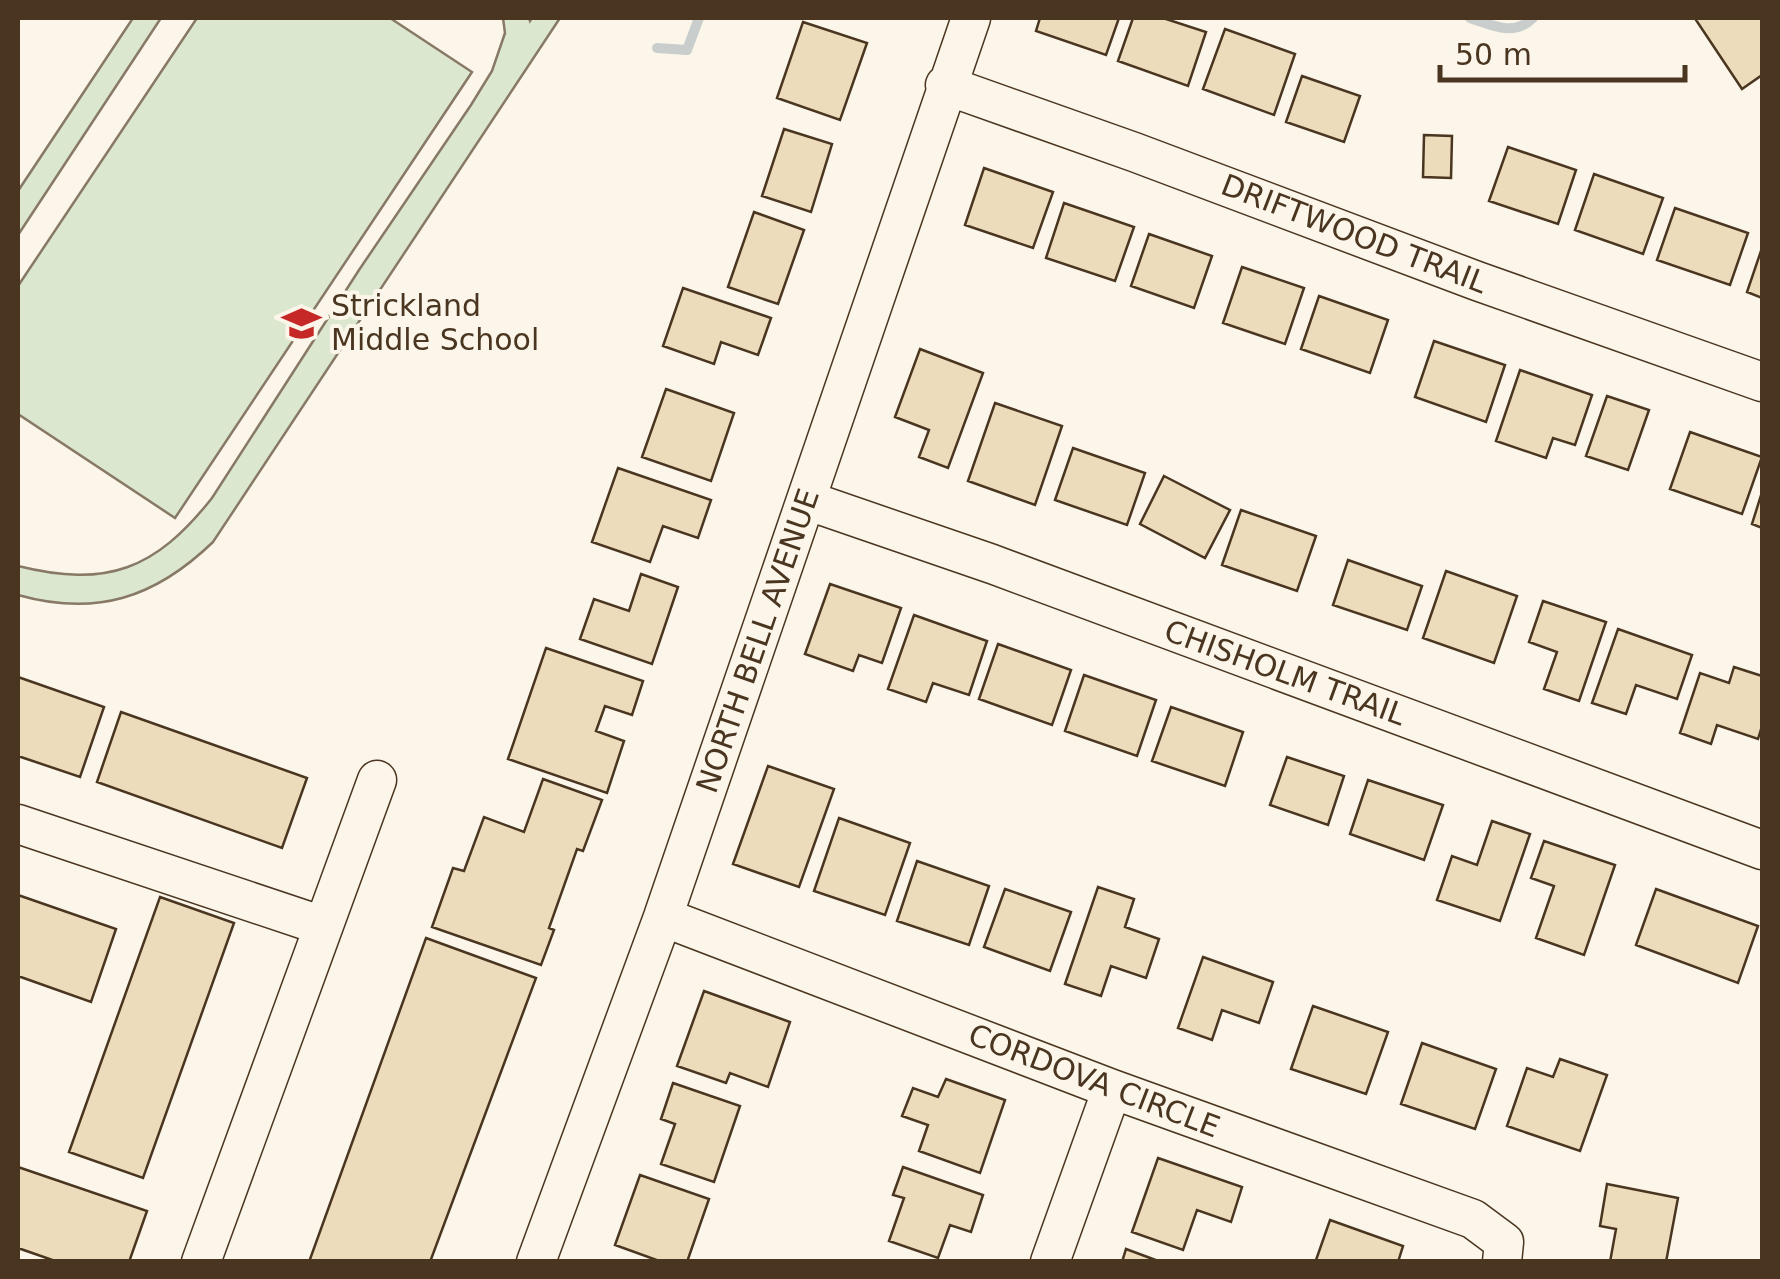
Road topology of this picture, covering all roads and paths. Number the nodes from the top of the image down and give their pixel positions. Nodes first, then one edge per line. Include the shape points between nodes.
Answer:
1 (971, 18) edge
2 (945, 86) junction
3 (1762, 382) edge
4 (806, 500) junction
5 (377, 780) dead end
6 (18, 824) edge
7 (1762, 850) edge
8 (663, 917) junction
9 (323, 926) junction
10 (1112, 1089) junction
11 (201, 1262) edge
12 (536, 1262) edge
13 (1050, 1262) edge
14 (1502, 1262) edge

1 - 2 street, NORTH BELL AVENUE
2 - 3 street, DRIFTWOOD TRAIL
2 - 4 street, NORTH BELL AVENUE
4 - 7 street, CHISHOLM TRAIL
4 - 8 street, NORTH BELL AVENUE
5 - 9 street
6 - 9 street
8 - 10 street, CORDOVA CIRCLE
8 - 12 street, NORTH BELL AVENUE
9 - 11 street
10 - 13 street
10 - 14 street, CORDOVA CIRCLE via 1474,1220 1504,1242

